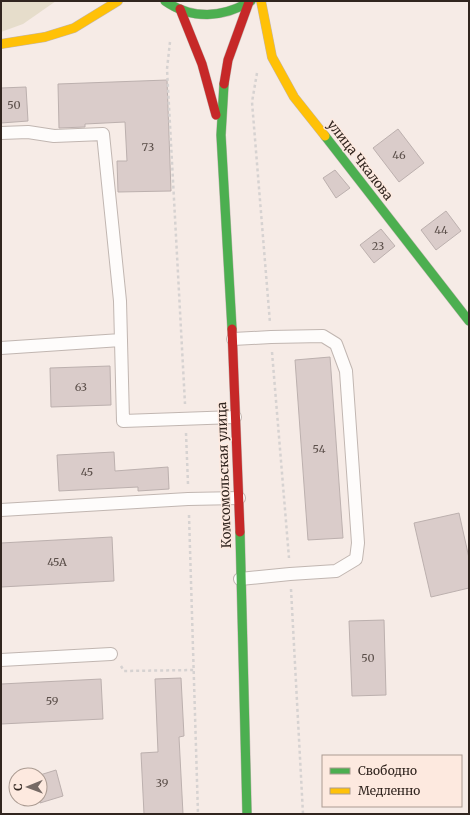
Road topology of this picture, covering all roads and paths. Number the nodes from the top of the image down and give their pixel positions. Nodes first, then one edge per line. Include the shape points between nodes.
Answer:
1 (118, 1) edge
2 (165, 1) edge
3 (261, 1) edge
4 (250, 2) edge
5 (180, 9) junction
6 (1, 44) edge
7 (257, 72) dead end
8 (1, 133) edge
9 (221, 136) junction
10 (469, 321) edge
11 (271, 337) junction
12 (233, 339) junction
13 (121, 340) junction
14 (1, 348) edge
15 (235, 417) junction
16 (239, 498) junction
17 (1, 510) edge
18 (290, 574) junction
19 (240, 579) junction
20 (111, 654) joint
21 (1, 660) edge
22 (194, 670) dead end
23 (247, 814) edge
24 (303, 814) edge

1 - 6 main road via 74,28 45,37
2 - 5 main road
3 - 10 main road, улица Чкалова via 272,57 294,97
4 - 5 main road via 217,14 195,14
4 - 9 main road, Комсомольская улица via 228,60
5 - 9 main road, Комсомольская улица via 202,64
7 - 11 path via 252,102
8 - 13 lane via 28,132 54,136 103,134 120,301
9 - 12 main road, Комсомольская улица
11 - 12 lane
11 - 18 path
11 - 18 lane via 323,336 336,344 346,371 358,543 356,559 336,571
12 - 15 main road, Комсомольская улица
13 - 14 lane
13 - 15 lane via 123,421
15 - 16 main road, Комсомольская улица
16 - 17 lane
16 - 19 main road, Комсомольская улица
18 - 19 lane
18 - 24 path
19 - 23 main road, Комсомольская улица
20 - 21 lane
20 - 22 path via 124,671

